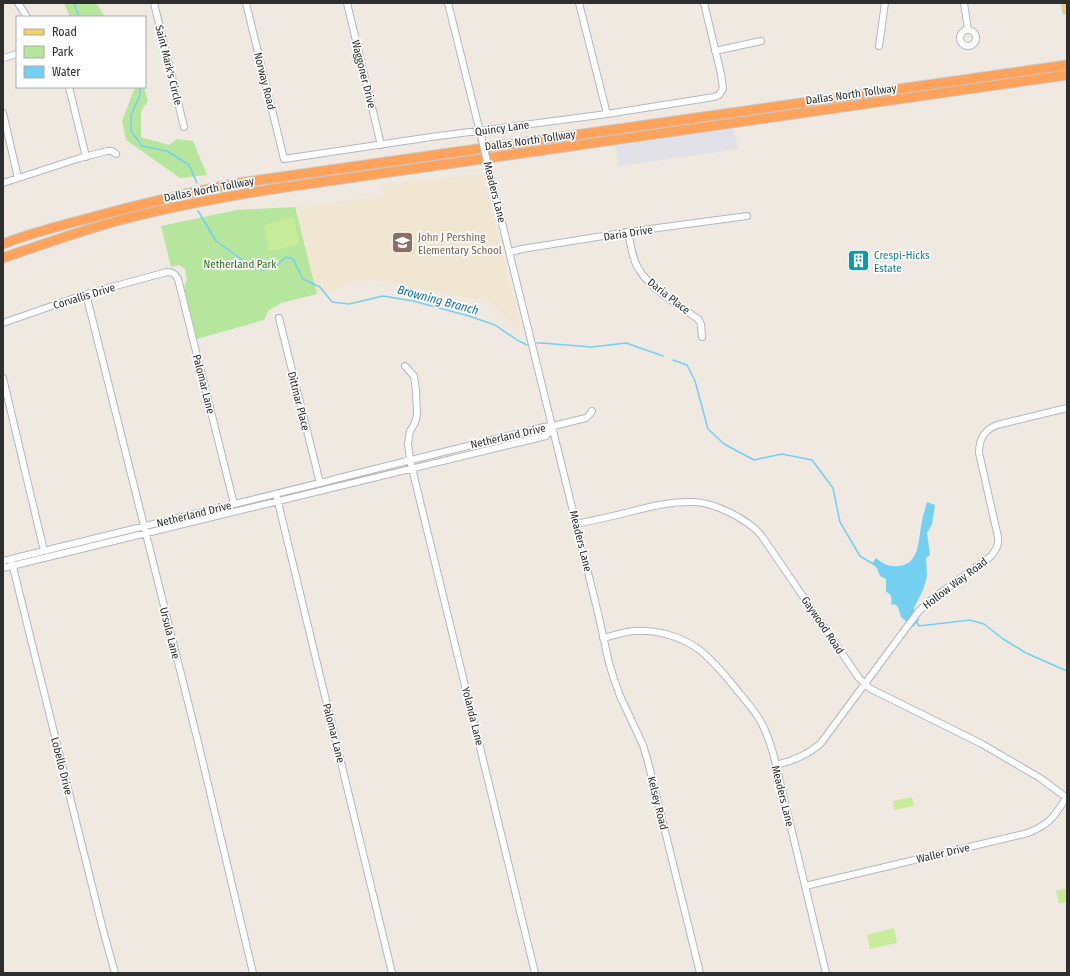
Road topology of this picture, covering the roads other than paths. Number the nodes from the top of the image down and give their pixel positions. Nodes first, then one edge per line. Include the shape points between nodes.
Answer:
1 (18, 3) edge
2 (154, 3) edge
3 (246, 3) edge
4 (346, 3) edge
5 (448, 3) edge
6 (579, 3) edge
7 (704, 3) edge
8 (885, 3) edge
9 (964, 3) edge
10 (1066, 3) edge
11 (1067, 10) edge
12 (26, 16) edge
13 (968, 30) dead end
14 (761, 41) dead end
15 (879, 46) dead end
16 (715, 51) junction
17 (16, 54) edge
18 (3, 58) edge
19 (1067, 65) edge
20 (1067, 75) edge
21 (69, 88) edge
22 (3, 113) edge
23 (607, 114) junction
24 (184, 127) dead end
25 (480, 131) junction
26 (381, 145) junction
27 (116, 154) dead end
28 (86, 157) junction
29 (284, 159) joint
30 (18, 178) junction
31 (3, 183) edge
32 (747, 216) dead end
33 (628, 232) junction
34 (5, 243) edge
35 (510, 252) junction
36 (3, 258) edge
37 (167, 272) joint
38 (86, 294) junction
39 (279, 318) dead end
40 (3, 323) edge
41 (702, 337) dead end
42 (405, 366) dead end
43 (3, 378) edge
44 (1067, 408) edge
45 (592, 411) dead end
46 (552, 426) junction
47 (410, 460) junction
48 (412, 468) junction
49 (320, 483) junction
50 (276, 494) junction
51 (278, 502) junction
52 (234, 504) junction
53 (210, 510) junction
54 (212, 518) junction
55 (576, 524) junction
56 (144, 526) junction
57 (146, 533) junction
58 (78, 542) junction
59 (80, 550) junction
60 (44, 551) junction
61 (11, 559) junction
62 (3, 561) edge
63 (13, 566) junction
64 (3, 568) edge
65 (603, 638) junction
66 (865, 684) junction
67 (776, 765) junction
68 (1067, 798) edge
69 (805, 886) junction
70 (115, 973) edge
71 (253, 973) edge
72 (392, 973) edge
73 (535, 973) edge
74 (700, 973) edge
75 (826, 973) edge

1 - 12 street
2 - 24 street, Saint Mark's Circle
3 - 29 street, Norway Road
4 - 26 street, Waggoner Drive
5 - 25 street, Meaders Lane
6 - 23 street
7 - 16 street
8 - 15 street
9 - 13 street
10 - 11 main road
14 - 16 street
16 - 23 street, Quincy Lane via 723,89 719,95
17 - 18 street
19 - 34 highway, Dallas North Tollway via 239,183 120,209
20 - 36 highway, Dallas North Tollway via 246,193 88,229
21 - 28 street
22 - 30 street
23 - 25 street, Quincy Lane
25 - 26 street, Quincy Lane
25 - 35 street, Meaders Lane, bridge
26 - 29 street, Quincy Lane
27 - 28 street via 107,151
28 - 30 street
30 - 31 street
32 - 33 street, Daria Drive
33 - 35 street, Daria Drive
33 - 41 street, Daria Place via 640,272 654,287 698,319
35 - 46 street, Meaders Lane
37 - 38 street, Corvallis Drive
37 - 52 street, Palomar Lane via 172,272 178,279
38 - 40 street, Corvallis Drive
38 - 56 street, Ursula Lane
39 - 49 street, Dittmar Place
42 - 47 street, Yolanda Lane via 414,376 416,390 417,416 410,431 408,444
43 - 60 street
44 - 66 street, Hollow Way Road via 997,425 985,432 979,453 998,537 997,549 918,612
45 - 46 street via 586,418
46 - 47 street, Netherland Drive
46 - 48 street, Netherland Drive via 546,436
46 - 55 street, Meaders Lane
47 - 48 street, Yolanda Lane
47 - 49 street, Netherland Drive
48 - 51 street, Netherland Drive
48 - 73 street, Yolanda Lane
49 - 50 street, Netherland Drive
50 - 51 street, Palomar Lane
50 - 52 street, Netherland Drive
51 - 54 street, Netherland Drive
51 - 72 street, Palomar Lane
52 - 53 street, Netherland Drive
53 - 54 street
53 - 56 street, Netherland Drive
54 - 57 street, Netherland Drive
55 - 65 street, Meaders Lane
55 - 66 street, Gaywood Road via 682,502 710,505 736,516 750,524 761,535 858,678
56 - 57 street, Ursula Lane
56 - 58 street, Netherland Drive
57 - 59 street, Netherland Drive
57 - 71 street, Ursula Lane
58 - 59 street
58 - 60 street, Netherland Drive
59 - 63 street, Netherland Drive
60 - 61 street, Netherland Drive
61 - 62 street, Netherland Drive
61 - 63 street, Lobello Drive
63 - 64 street, Netherland Drive
63 - 70 street, Lobello Drive
65 - 67 street, Meaders Lane via 633,631 653,632 675,637 697,648 750,705 768,737
65 - 74 street, Kelsey Road via 620,696 643,745 648,762
66 - 67 street, Hollow Way Road via 827,736 815,748 797,759
66 - 68 street, Gaywood Road via 982,744 1040,778
67 - 69 street, Meaders Lane
68 - 69 street, Waller Drive via 1047,824 1028,833
69 - 75 street, Meaders Lane

